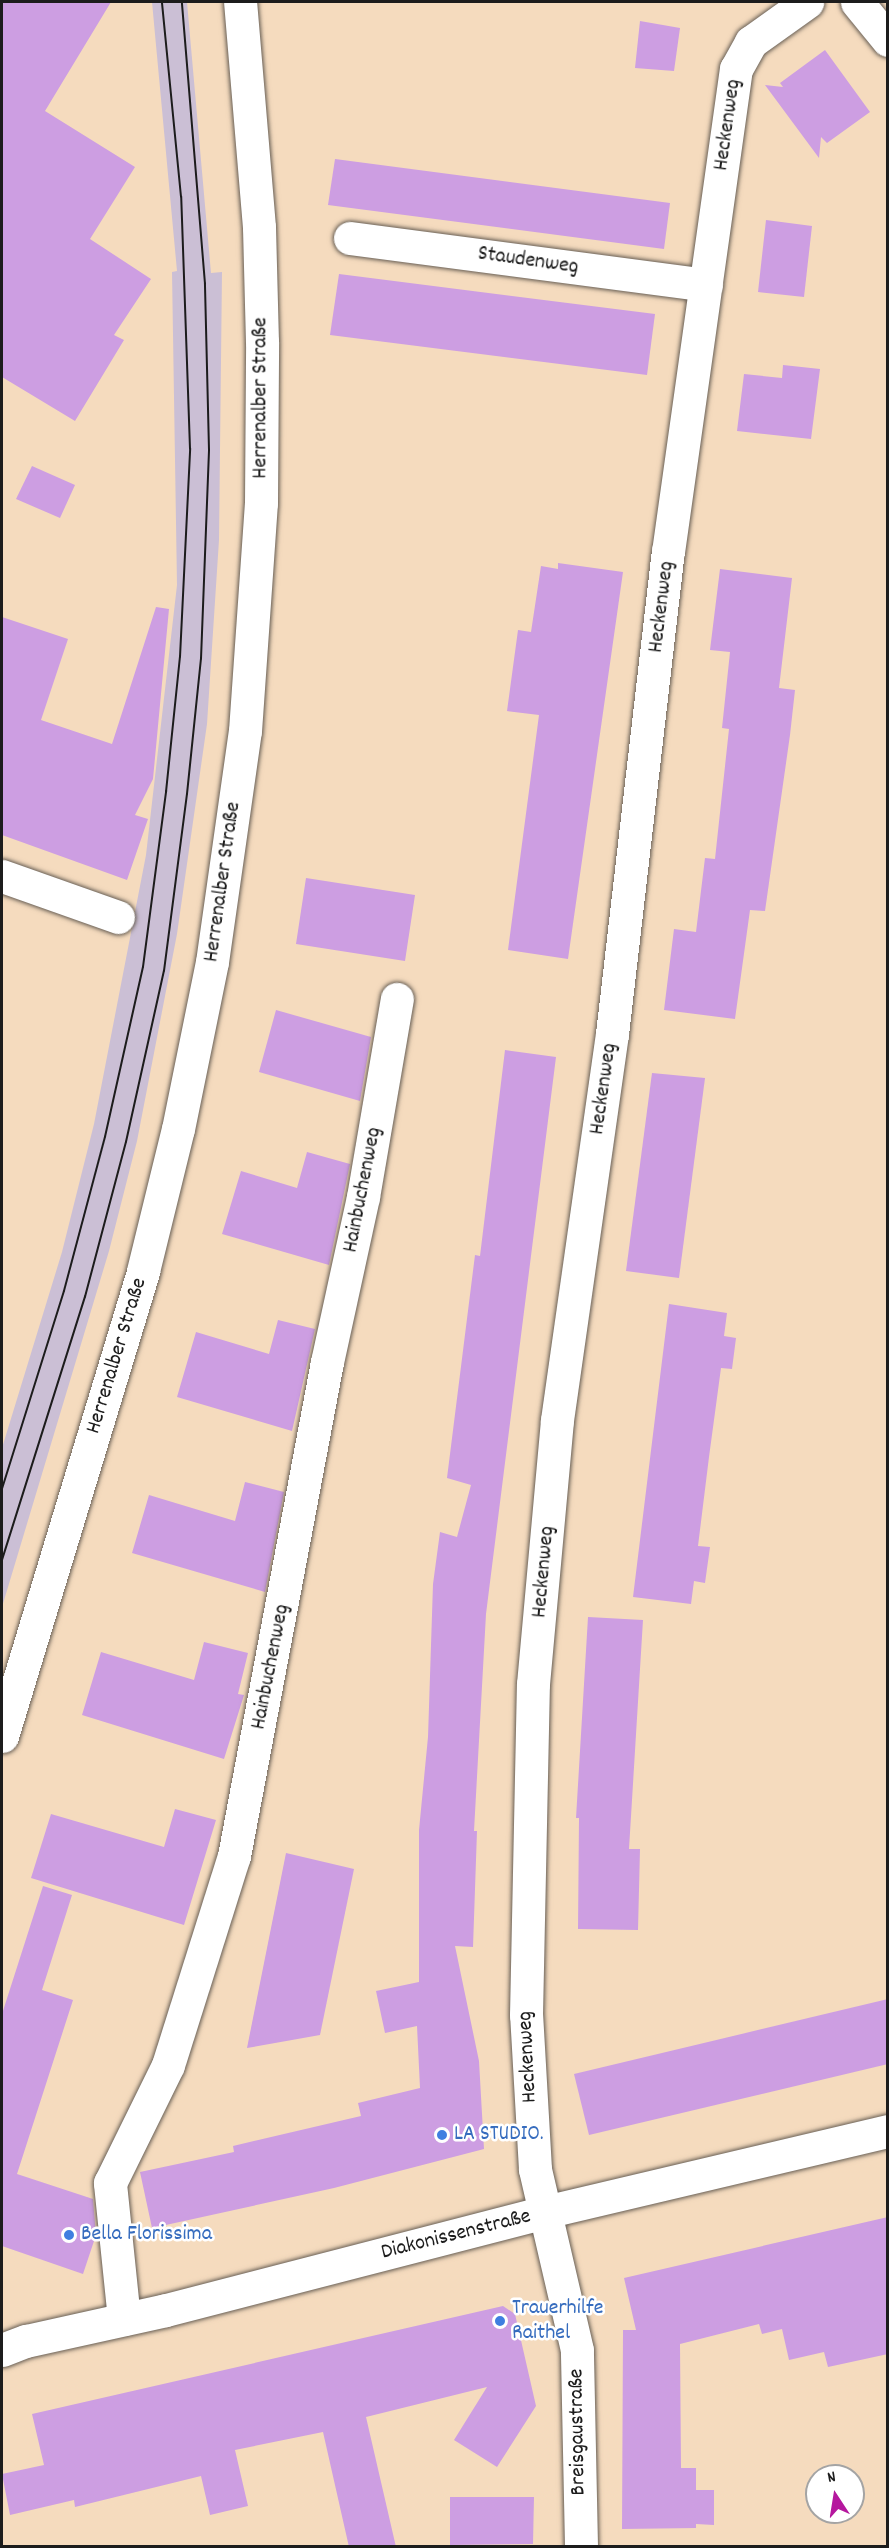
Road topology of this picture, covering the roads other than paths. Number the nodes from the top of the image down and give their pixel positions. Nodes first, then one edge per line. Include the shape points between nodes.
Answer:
1 (240, 2) edge
2 (807, 2) edge
3 (857, 2) edge
4 (888, 40) edge
5 (350, 238) dead end
6 (706, 285) junction
7 (2, 876) edge
8 (118, 917) dead end
9 (397, 999) dead end
10 (2, 1736) edge
11 (888, 2131) edge
12 (545, 2212) junction
13 (124, 2319) junction
14 (10, 2343) edge
15 (581, 2547) edge

1 - 10 street, Herrenalber Straße via 257,203 262,342 261,503 245,731 212,962 176,1140 143,1271
2 - 6 street, Heckenweg via 751,42 736,69
3 - 4 street
5 - 6 street, Staudenweg
6 - 12 street, Heckenweg via 668,552 612,1034 557,1420 533,1684 525,1980 535,2169
7 - 8 street
9 - 13 street, Hainbuchenweg via 363,1197 327,1362 234,1856 168,2065 110,2183
11 - 12 street, Diakonissenstraße
12 - 13 street, Diakonissenstraße
12 - 15 street, Breisgaustraße via 577,2350
13 - 14 street, Diakonissenstraße

